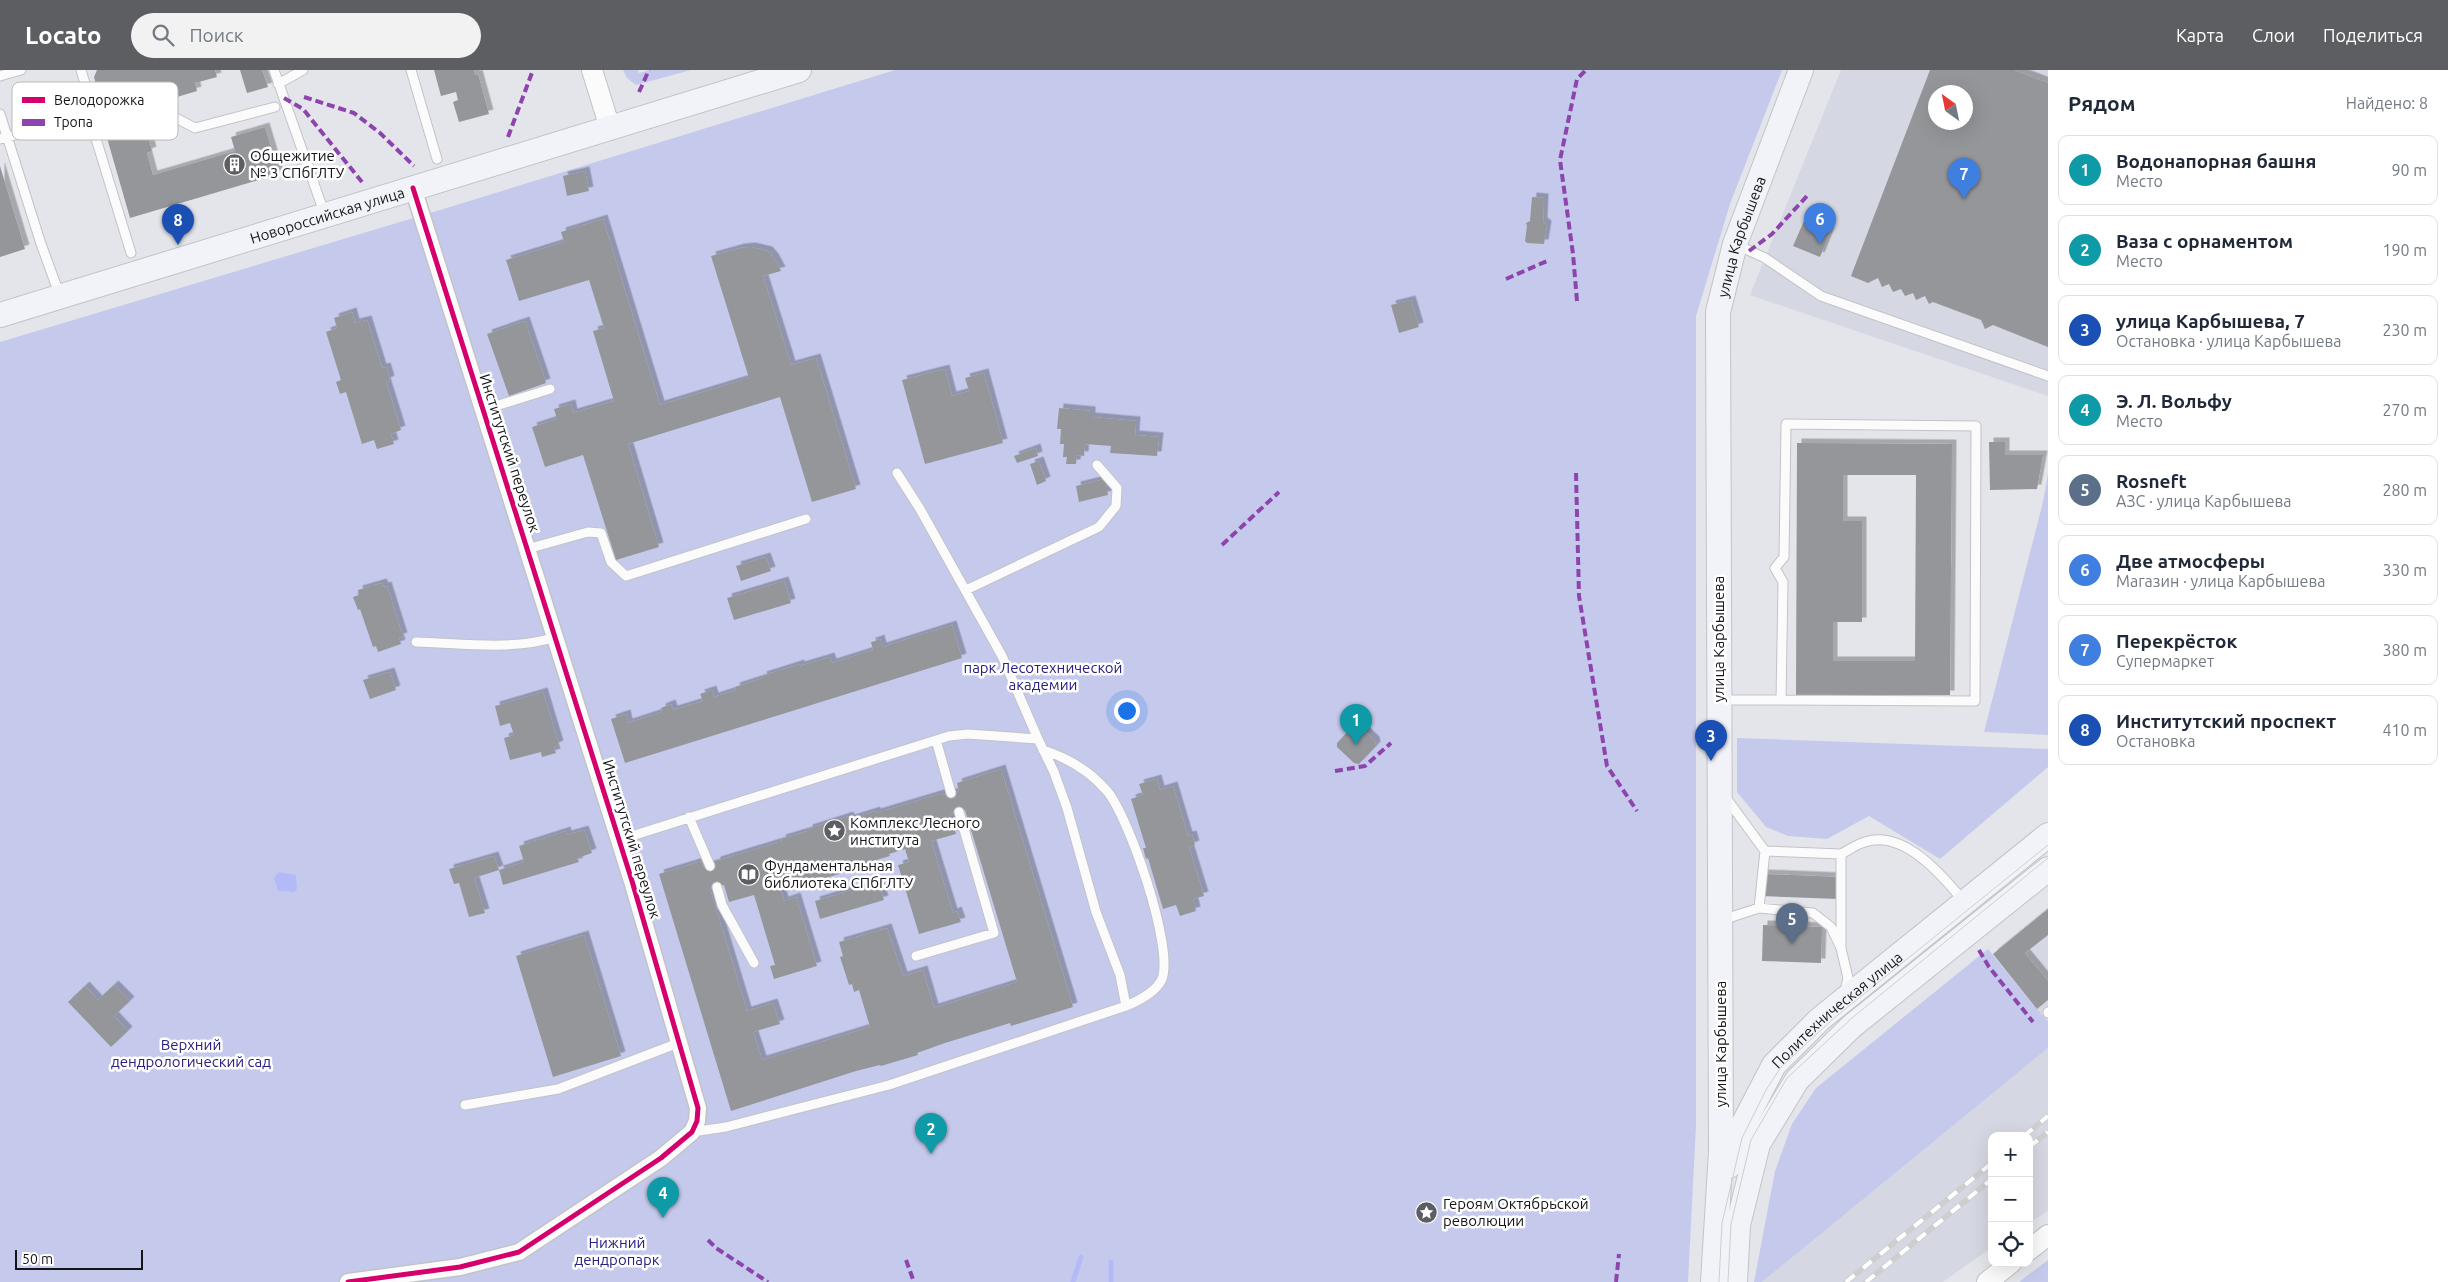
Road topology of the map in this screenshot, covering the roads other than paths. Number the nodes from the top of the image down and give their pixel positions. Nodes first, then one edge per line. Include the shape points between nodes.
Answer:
1 (21, 70) edge
2 (274, 70) edge
3 (303, 70) edge
4 (411, 70) edge
5 (592, 70) edge
6 (799, 70) edge
7 (1801, 70) edge
8 (0, 76) edge
9 (278, 84) junction
10 (275, 107) dead end
11 (0, 114) edge
12 (178, 119) edge
13 (610, 128) junction
14 (3, 138) edge
15 (99, 140) edge
16 (437, 159) dead end
17 (309, 167) junction
18 (286, 173) dead end
19 (413, 188) junction
20 (326, 215) junction
21 (1734, 244) junction
22 (131, 253) dead end
23 (60, 296) junction
24 (0, 315) edge
25 (2048, 376) edge
26 (550, 389) dead end
27 (483, 410) junction
28 (1097, 465) dead end
29 (897, 473) dead end
30 (806, 519) dead end
31 (527, 549) junction
32 (966, 590) junction
33 (556, 637) junction
34 (416, 642) dead end
35 (1718, 700) junction
36 (1781, 700) junction
37 (1038, 739) junction
38 (936, 740) junction
39 (1043, 750) junction
40 (1718, 788) junction
41 (951, 793) dead end
42 (958, 812) dead end
43 (689, 818) junction
44 (2048, 835) edge
45 (619, 840) junction
46 (1764, 851) junction
47 (1841, 854) junction
48 (710, 866) dead end
49 (2048, 869) edge
50 (717, 887) dead end
51 (1965, 903) junction
52 (1759, 908) junction
53 (1719, 920) junction
54 (1841, 948) junction
55 (916, 956) dead end
56 (754, 963) dead end
57 (1844, 1000) junction
58 (1126, 1006) junction
59 (681, 1042) junction
60 (465, 1105) dead end
61 (692, 1132) junction
62 (1727, 1223) junction
63 (2048, 1235) edge
64 (2033, 1247) edge
65 (2006, 1267) edge
66 (348, 1282) edge
67 (1713, 1282) edge
68 (1735, 1282) edge
69 (1987, 1282) edge

1 - 8 lane
2 - 9 lane
3 - 9 lane
4 - 16 lane
5 - 13 street
6 - 13 main road, Новороссийская улица
7 - 21 main road, улица Карбышева
9 - 17 lane
10 - 12 lane via 194,128
11 - 14 lane
13 - 19 main road, Новороссийская улица
14 - 23 lane
15 - 22 lane
17 - 18 lane
17 - 20 lane
19 - 20 main road, Новороссийская улица
19 - 27 street, Институтский переулок
20 - 23 main road, Новороссийская улица
21 - 25 lane via 1765,258 1821,296
21 - 35 main road, улица Карбышева via 1718,312
23 - 24 main road, Новороссийская улица
26 - 27 lane
27 - 31 street, Институтский переулок
28 - 32 lane via 1117,488 1116,506 1099,527
29 - 32 lane
30 - 31 lane via 626,576 611,562 601,533 588,532
31 - 33 street, Институтский переулок
32 - 37 lane via 1002,656
33 - 34 lane via 536,644
33 - 45 street, Институтский переулок
35 - 36 lane
35 - 40 main road, улица Карбышева
36 - 36 lane via 1783,582 1775,568 1784,557 1786,424 1976,426 1975,701
37 - 38 lane via 968,734
37 - 39 lane
38 - 41 lane
38 - 43 lane
39 - 58 lane via 1066,808 1096,912 1120,975
39 - 58 lane via 1071,761 1107,792 1126,823 1139,858 1161,935 1164,964 1158,985
40 - 46 lane
40 - 53 main road, улица Карбышева
42 - 55 lane via 994,933
43 - 45 lane
43 - 48 lane
44 - 51 main road, Политехническая улица
45 - 59 street, Институтский переулок
46 - 47 lane
46 - 52 lane
47 - 51 lane via 1866,841 1888,841 1928,862
47 - 54 lane
49 - 62 main road, Политехническая улица via 1852,1026 1797,1080 1758,1144
50 - 56 lane via 722,905
51 - 57 main road, Политехническая улица
52 - 53 lane
52 - 54 lane via 1813,913 1830,927
53 - 62 main road, улица Карбышева via 1721,1152
54 - 57 lane via 1848,978
57 - 62 main road, Политехническая улица via 1774,1065 1737,1136
58 - 61 lane via 889,1085 726,1127
59 - 60 lane via 558,1089
59 - 61 street, Институтский переулок via 698,1108
61 - 66 street via 618,1188 519,1252 460,1267
62 - 67 main road, улица Карбышева
62 - 68 main road, Политехническая улица
63 - 64 street
65 - 69 street

